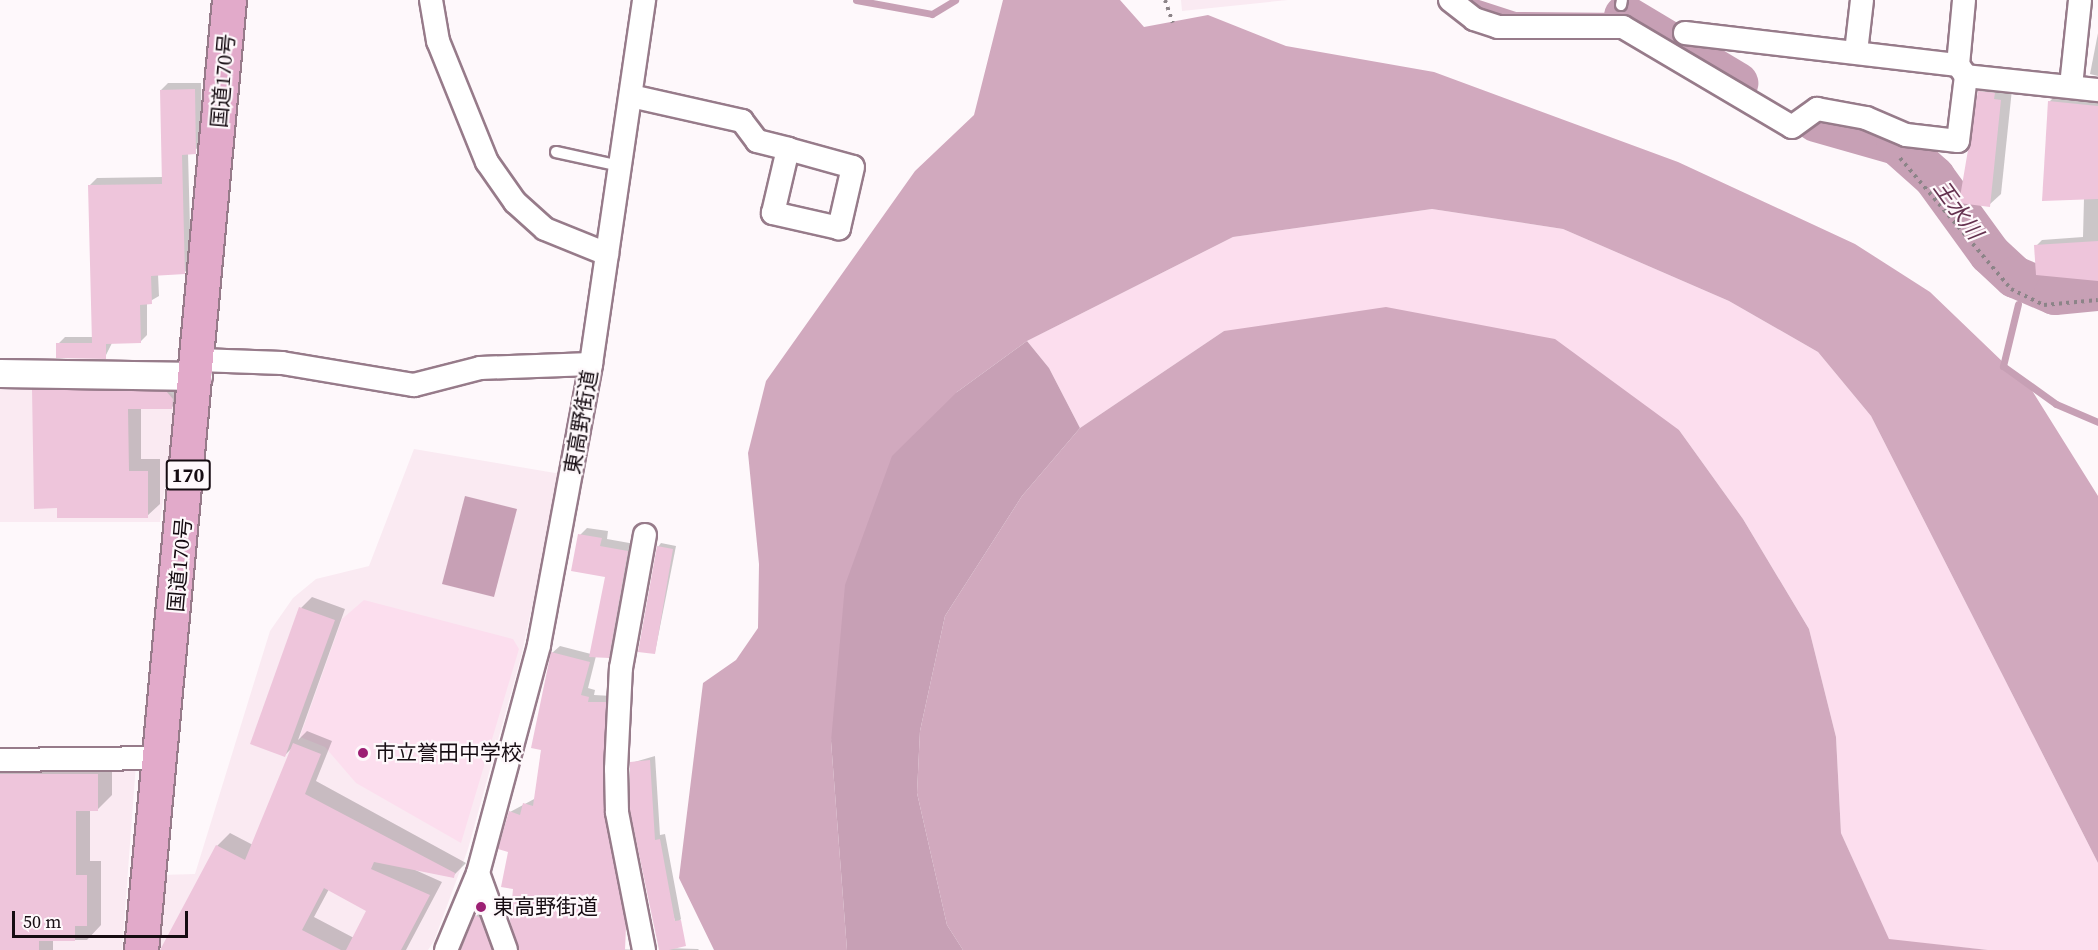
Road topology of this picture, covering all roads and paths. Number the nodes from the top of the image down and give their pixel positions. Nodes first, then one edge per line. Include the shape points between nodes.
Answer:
1 (230, 0) edge
2 (431, 0) edge
3 (644, 0) edge
4 (1165, 0) edge
5 (1450, 0) edge
6 (1862, 0) edge
7 (1964, 0) edge
8 (2080, 0) edge
9 (1173, 23) dead end
10 (1685, 33) dead end
11 (1856, 51) junction
12 (1962, 71) junction
13 (2071, 86) junction
14 (2098, 90) edge
15 (631, 96) junction
16 (788, 149) dead end
17 (556, 152) dead end
18 (1892, 152) dead end
19 (620, 166) junction
20 (607, 254) junction
21 (2098, 300) edge
22 (591, 364) junction
23 (198, 368) junction
24 (0, 373) edge
25 (645, 535) dead end
26 (162, 758) junction
27 (0, 760) edge
28 (478, 873) junction
29 (141, 950) edge
30 (446, 950) edge
31 (506, 950) edge
32 (644, 950) edge

1 - 23 highway, 国道170号 / 170
2 - 20 street via 438,41 487,162 515,202 545,229
3 - 15 street, 東高野街道
4 - 9 path
5 - 12 street via 1474,19 1498,27 1623,27 1792,127 1817,110 1866,118 1906,135 1958,141
6 - 11 street
7 - 12 street
8 - 13 street
10 - 11 street
11 - 12 street
12 - 13 street
13 - 14 street
15 - 16 street via 742,121 757,141
15 - 19 street, 東高野街道
17 - 19 lane
18 - 21 path via 1909,165 2011,289 2044,306
19 - 20 street, 東高野街道
20 - 22 street, 東高野街道
22 - 23 street via 480,368 414,385 282,363
22 - 28 street, 東高野街道 via 539,645
23 - 24 street
23 - 26 highway, 国道170号 / 170
25 - 32 street via 621,668 616,769 617,812
26 - 27 street
26 - 29 highway, 国道170号 / 170
28 - 30 street, 東高野街道
28 - 31 street

